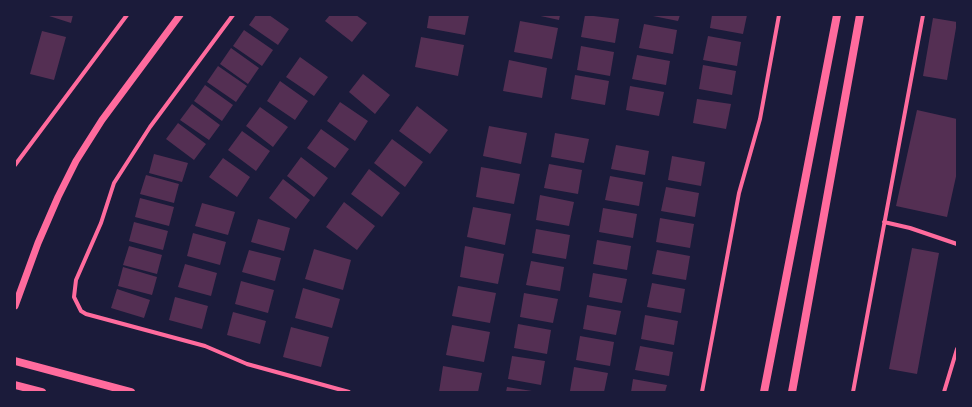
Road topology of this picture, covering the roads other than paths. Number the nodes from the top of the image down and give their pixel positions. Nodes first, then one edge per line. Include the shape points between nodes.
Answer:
1 (127, 15) edge
2 (180, 15) edge
3 (233, 15) edge
4 (780, 15) edge
5 (837, 15) edge
6 (860, 15) edge
7 (923, 15) edge
8 (15, 165) edge
9 (884, 222) junction
10 (957, 244) edge
11 (15, 306) edge
12 (957, 349) edge
13 (15, 361) edge
14 (15, 385) edge
15 (42, 392) edge
16 (131, 392) edge
17 (349, 392) edge
18 (702, 392) edge
19 (764, 392) edge
20 (792, 392) edge
21 (853, 392) edge
22 (944, 392) edge

1 - 8 street
2 - 11 street via 102,120 76,161 38,243
3 - 17 street via 150,127 114,183 101,223 76,280 74,297 81,311 86,314 205,346 247,364
4 - 18 street via 760,119 739,193
5 - 19 main road
6 - 20 main road
7 - 9 street
9 - 10 street
9 - 21 street
12 - 22 street
13 - 16 main road
14 - 15 main road

